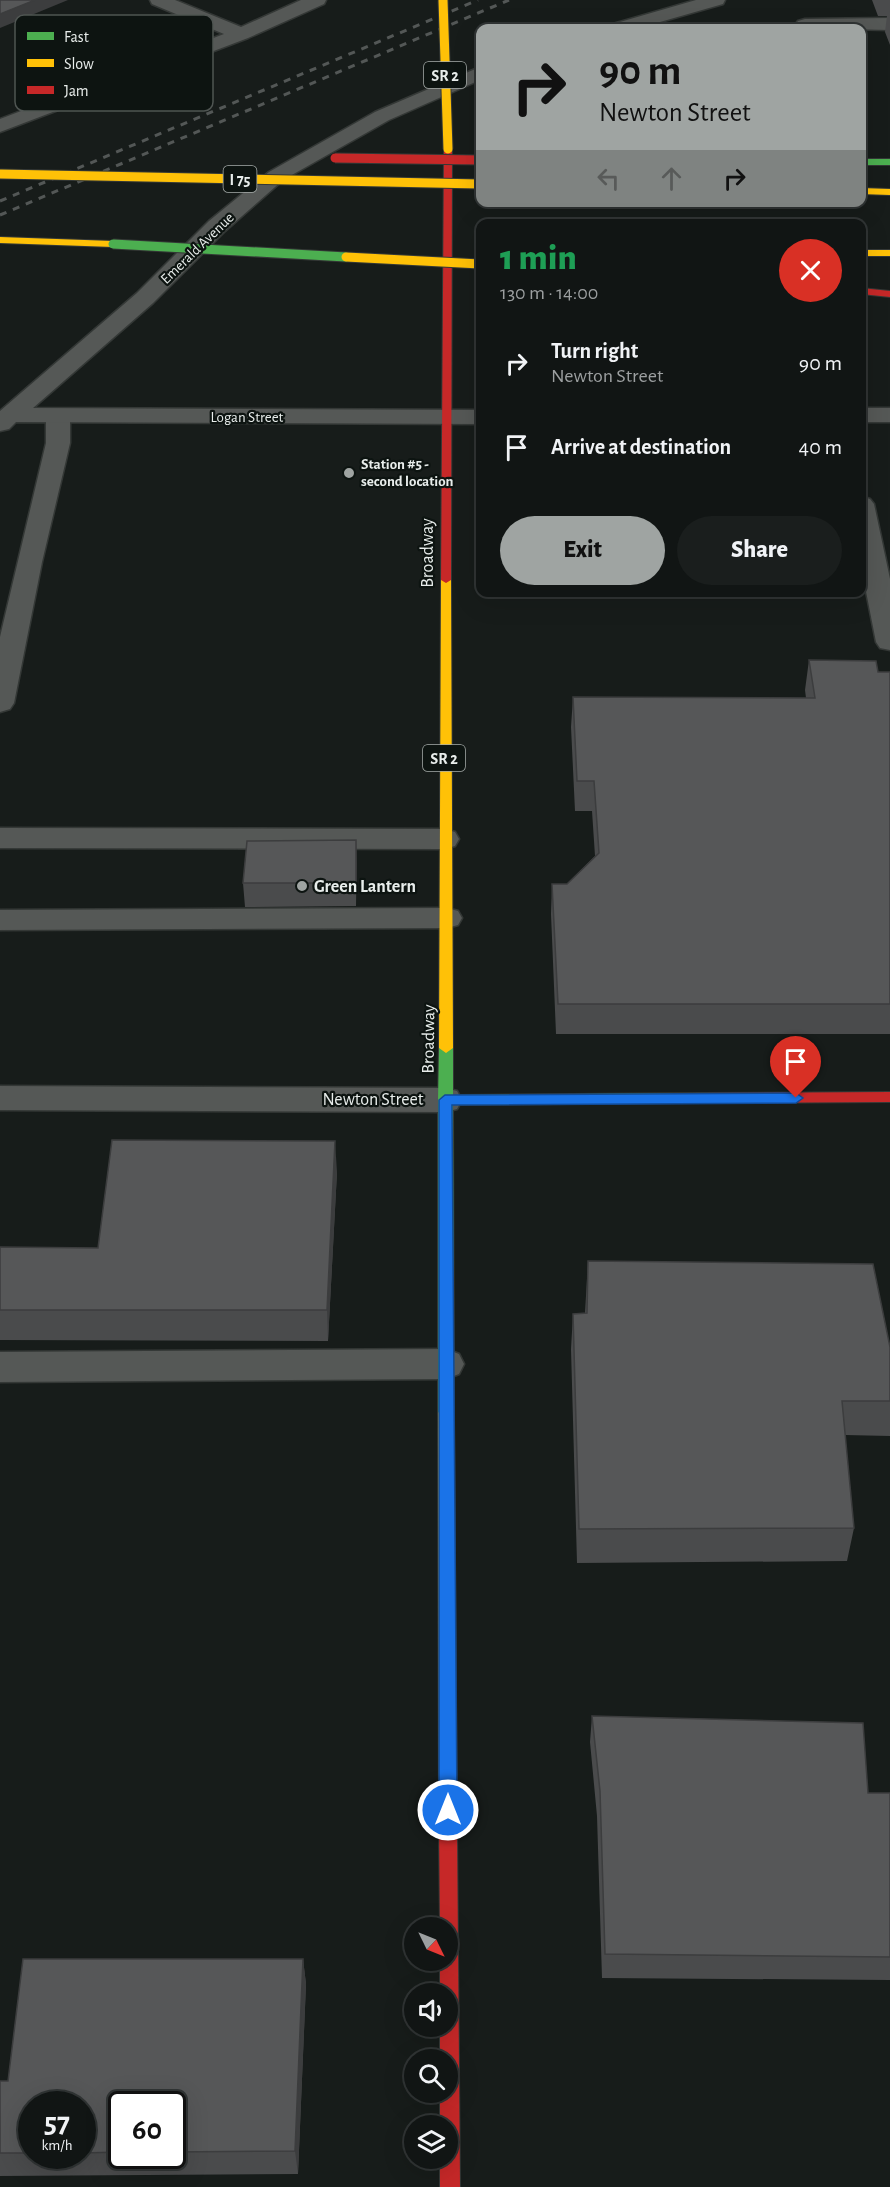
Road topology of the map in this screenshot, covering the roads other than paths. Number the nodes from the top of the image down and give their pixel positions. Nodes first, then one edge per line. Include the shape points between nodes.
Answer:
1 (159, 0) edge
2 (317, 0) edge
3 (443, 0) edge
4 (716, 0) edge
5 (196, 15) edge
6 (213, 22) edge
7 (634, 24) edge
8 (866, 24) edge
9 (890, 24) edge
10 (241, 33) junction
11 (213, 44) edge
12 (476, 75) edge
13 (39, 111) edge
14 (0, 126) edge
15 (281, 157) dead end
16 (476, 160) edge
17 (866, 162) edge
18 (890, 162) edge
19 (0, 174) edge
20 (476, 184) edge
21 (866, 191) edge
22 (890, 192) edge
23 (0, 240) edge
24 (113, 244) junction
25 (385, 245) dead end
26 (433, 245) dead end
27 (456, 245) dead end
28 (866, 253) edge
29 (890, 253) edge
30 (476, 264) edge
31 (866, 292) edge
32 (890, 294) edge
33 (866, 415) edge
34 (890, 415) edge
35 (58, 417) junction
36 (446, 417) junction
37 (476, 417) edge
38 (7, 419) edge
39 (866, 528) edge
40 (890, 642) edge
41 (0, 703) edge
42 (0, 838) edge
43 (444, 838) junction
44 (447, 918) junction
45 (0, 920) edge
46 (890, 1097) edge
47 (0, 1098) edge
48 (445, 1100) junction
49 (446, 1364) junction
50 (0, 1367) edge
51 (450, 2187) edge

1 - 5 street
2 - 10 street
3 - 36 main road, Broadway / SR 2, bridge via 448,149
4 - 7 street
6 - 10 street
8 - 9 street
10 - 11 street
12 - 38 street, Emerald Avenue via 382,116 276,176 217,226 146,298
13 - 14 street
15 - 16 main road, bridge
17 - 18 main road
19 - 20 main road, I 75, bridge
21 - 22 main road
23 - 24 main road
24 - 25 main road, bridge
24 - 30 main road, bridge
26 - 27 main road
28 - 29 main road
31 - 32 main road
33 - 34 street
35 - 36 street, Logan Street
35 - 38 street, Logan Street
35 - 41 street via 58,443
36 - 37 street, Logan Street
36 - 43 main road, Broadway / SR 2
39 - 40 street
42 - 43 street
43 - 44 main road, Broadway / SR 2
44 - 45 street
44 - 48 main road, Broadway / SR 2
46 - 48 main road, Newton Street
47 - 48 street, Newton Street
48 - 49 main road, Broadway / SR 2
49 - 50 street
49 - 51 main road, Broadway / SR 2

